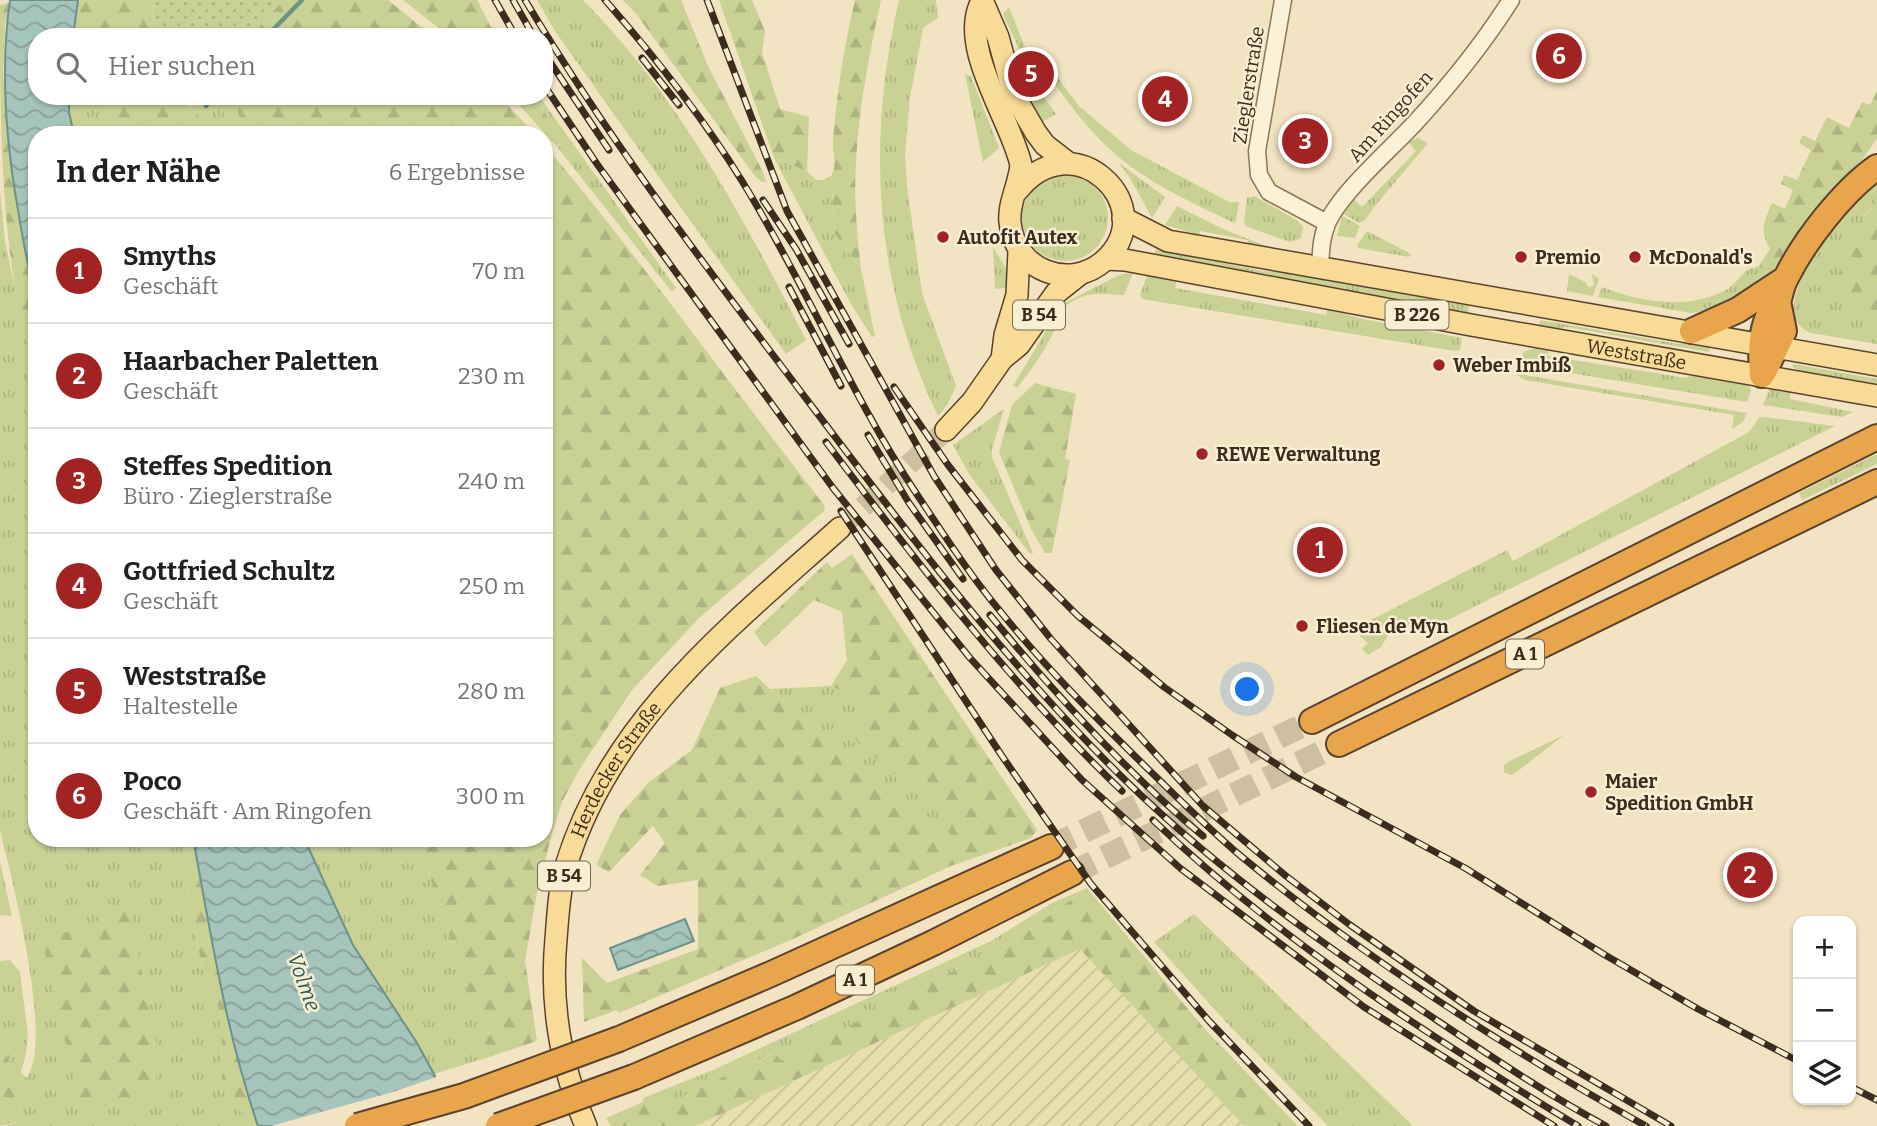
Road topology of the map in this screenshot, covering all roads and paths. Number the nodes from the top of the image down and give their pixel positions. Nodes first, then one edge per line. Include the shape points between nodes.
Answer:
1 (982, 0) edge
2 (1283, 0) edge
3 (1511, 0) edge
4 (1068, 162) junction
5 (1877, 167) edge
6 (1017, 191) junction
7 (1123, 218) junction
8 (1327, 223) junction
9 (1020, 251) junction
10 (1106, 259) junction
11 (1320, 267) junction
12 (1080, 274) junction
13 (1782, 290) junction
14 (1692, 331) junction
15 (1769, 346) junction
16 (1002, 359) junction
17 (1877, 365) edge
18 (1762, 375) junction
19 (1877, 396) edge
20 (946, 430) tunnel mouth
21 (1877, 437) edge
22 (1877, 482) edge
23 (840, 528) tunnel mouth
24 (1311, 721) tunnel mouth
25 (1339, 744) tunnel mouth
26 (1051, 848) tunnel mouth
27 (1072, 873) tunnel mouth
28 (357, 1126) edge
29 (498, 1126) edge
30 (586, 1126) edge

1 - 4 main road, B 54 via 1014,95 1045,145
1 - 6 main road, B 54 via 974,20 978,47 1019,155
2 - 8 street, Zieglerstraße via 1257,151 1259,175 1269,192
3 - 8 street, Am Ringofen via 1468,61 1339,203
4 - 6 main road via 1040,171
4 - 7 main road, B 54 via 1088,167 1107,180 1118,197
5 - 13 highway via 1819,227
6 - 9 main road, B 54 via 1010,221
7 - 10 main road via 1118,244
7 - 11 main road, Weststraße / B 226 via 1168,241
8 - 11 street, Am Ringofen
9 - 12 main road, B 54 via 1047,272
9 - 16 main road, B 54 via 1017,295
10 - 12 main road, B 54
10 - 18 main road, Weststraße / B 226
11 - 14 main road, Weststraße / B 226
12 - 16 main road, B 54 via 1056,293 1020,345
13 - 14 highway
13 - 15 highway via 1767,317
14 - 15 main road, Weststraße / B 226
15 - 17 main road, Weststraße / B 226
15 - 18 highway
16 - 20 main road, B 54
18 - 19 main road, Weststraße / B 226
21 - 24 highway, A 1
22 - 25 highway, A 1
23 - 30 main road, Herdecker Straße / B 54 via 694,661 661,697 611,763 579,830 558,906 554,962 560,1041
26 - 28 highway, A 1, bridge via 619,1039 464,1096
27 - 29 highway, A 1, bridge via 797,1007 634,1077

